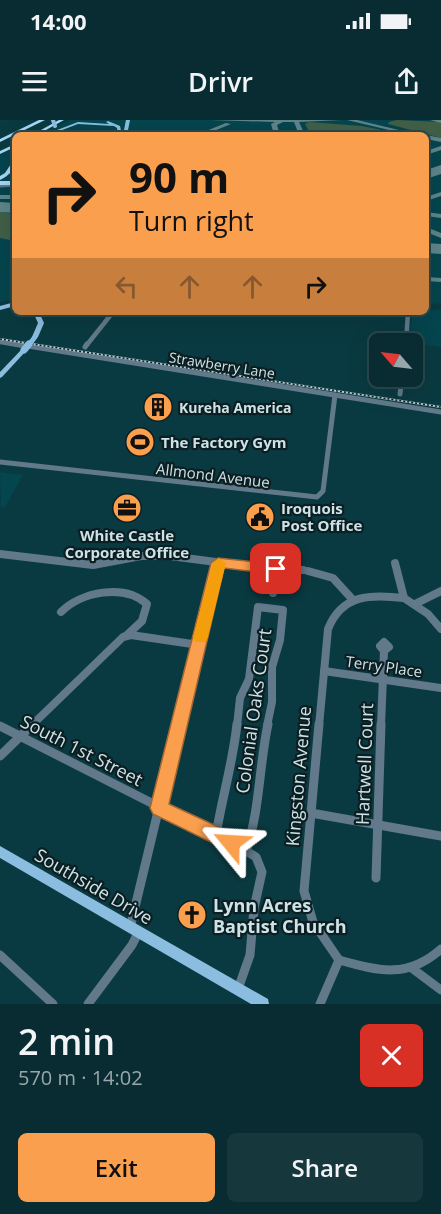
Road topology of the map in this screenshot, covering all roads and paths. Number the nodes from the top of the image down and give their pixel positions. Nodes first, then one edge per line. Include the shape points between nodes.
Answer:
1 (36, 120) edge
2 (43, 120) edge
3 (62, 120) edge
4 (78, 120) edge
5 (106, 120) edge
6 (118, 120) edge
7 (128, 120) edge
8 (54, 123) edge
9 (113, 124) junction
10 (127, 126) junction
11 (23, 132) edge
12 (26, 132) edge
13 (33, 132) edge
14 (34, 132) edge
15 (40, 132) edge
16 (121, 132) edge
17 (124, 132) edge
18 (12, 165) edge
19 (0, 178) edge
20 (37, 315) edge
21 (111, 315) edge
22 (408, 315) edge
23 (407, 333) edge
24 (0, 342) edge
25 (85, 347) dead end
26 (0, 376) edge
27 (401, 387) edge
28 (400, 394) dead end
29 (335, 395) junction
30 (441, 412) edge
31 (0, 462) edge
32 (0, 554) edge
33 (218, 563) junction
34 (395, 563) dead end
35 (276, 569) junction
36 (441, 591) edge
37 (273, 593) dead end
38 (404, 598) junction
39 (353, 600) junction
40 (415, 604) junction
41 (61, 612) dead end
42 (441, 629) edge
43 (129, 636) junction
44 (199, 645) junction
45 (384, 651) dead end
46 (324, 671) junction
47 (384, 679) junction
48 (441, 688) edge
49 (0, 726) edge
50 (20, 737) junction
51 (0, 756) edge
52 (159, 808) junction
53 (311, 813) junction
54 (378, 824) junction
55 (216, 835) junction
56 (441, 836) edge
57 (246, 850) junction
58 (0, 852) edge
59 (376, 878) dead end
60 (134, 931) junction
61 (441, 949) edge
62 (0, 955) edge
63 (339, 960) junction
64 (413, 969) junction
65 (238, 989) junction
66 (441, 990) edge
67 (52, 1004) edge
68 (88, 1004) edge
69 (263, 1004) edge
70 (320, 1004) edge

1 - 11 highway
2 - 12 highway
3 - 15 highway
4 - 8 main road
5 - 9 main road
6 - 10 main road
7 - 10 main road
8 - 9 main road
8 - 13 highway
8 - 14 highway
9 - 16 main road
10 - 17 main road
18 - 19 highway
20 - 26 main road, bridge via 41,323 35,337
21 - 25 street
22 - 23 street
24 - 29 street, Strawberry Lane
27 - 28 street
29 - 30 street, Strawberry Lane
29 - 31 street, Allmond Avenue via 323,491 317,497
32 - 33 street via 93,565 141,556
33 - 35 street
33 - 44 street
34 - 38 street
35 - 37 street
35 - 39 street via 333,578
36 - 40 street
38 - 39 street via 371,596
38 - 40 street
39 - 46 street, Kingston Avenue via 339,609 329,625
40 - 42 street
41 - 43 street via 74,600 95,593 142,598 147,604 143,618
43 - 44 street
43 - 50 street
44 - 52 street
45 - 47 street, Hartwell Court
46 - 47 street, Terry Place
46 - 53 street, Kingston Avenue
47 - 48 street, Terry Place
47 - 54 street, Hartwell Court
49 - 50 street, South 1st Street
50 - 51 street
50 - 52 street, South 1st Street
52 - 55 street, South 1st Street
52 - 60 street
53 - 54 street
53 - 63 street, Kingston Avenue via 306,902 313,922
54 - 56 street
54 - 59 street, Hartwell Court
55 - 57 street, South 1st Street
55 - 57 street, Colonial Oaks Court via 234,755 240,698 249,679 258,607 283,610 272,667 272,702 261,757 254,827
57 - 65 street via 256,857 262,872 250,955
58 - 60 main road, Southside Drive
60 - 65 main road, Southside Drive
60 - 68 street via 132,945
61 - 64 street
62 - 67 street
63 - 64 street via 378,969
63 - 70 street
64 - 66 street
65 - 69 main road, Southside Drive

